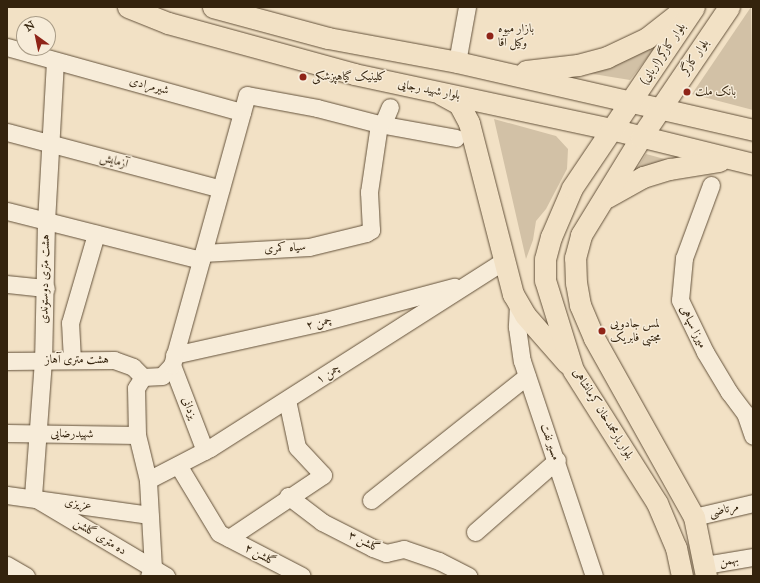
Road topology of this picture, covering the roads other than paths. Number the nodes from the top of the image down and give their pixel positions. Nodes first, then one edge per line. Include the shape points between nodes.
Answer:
1 (128, 7) edge
2 (213, 7) edge
3 (467, 7) edge
4 (686, 7) edge
5 (694, 7) edge
6 (705, 7) edge
7 (729, 7) edge
8 (7, 47) edge
9 (56, 61) junction
10 (457, 62) junction
11 (498, 71) junction
12 (426, 88) junction
13 (631, 100) junction
14 (390, 107) dead end
15 (661, 107) junction
16 (242, 112) junction
17 (379, 124) junction
18 (611, 128) junction
19 (753, 130) edge
20 (7, 132) edge
21 (641, 137) junction
22 (456, 138) dead end
23 (52, 144) junction
24 (729, 160) junction
25 (753, 164) edge
26 (711, 185) dead end
27 (221, 189) junction
28 (602, 201) junction
29 (7, 211) edge
30 (46, 221) junction
31 (96, 234) junction
32 (202, 256) junction
33 (503, 261) junction
34 (7, 284) edge
35 (463, 286) junction
36 (46, 288) junction
37 (518, 305) junction
38 (43, 360) junction
39 (72, 360) junction
40 (173, 360) junction
41 (7, 361) edge
42 (574, 370) junction
43 (527, 376) junction
44 (142, 377) junction
45 (287, 400) junction
46 (7, 433) edge
47 (39, 434) junction
48 (137, 435) junction
49 (753, 436) edge
50 (205, 451) junction
51 (557, 460) junction
52 (178, 465) junction
53 (148, 480) junction
54 (7, 495) edge
55 (288, 496) junction
56 (33, 497) junction
57 (372, 500) dead end
58 (753, 502) edge
59 (150, 515) junction
60 (694, 517) junction
61 (475, 532) dead end
62 (224, 535) junction
63 (753, 557) edge
64 (7, 565) edge
65 (274, 570) edge
66 (447, 571) edge
67 (706, 571) edge
68 (156, 573) edge
69 (26, 576) edge
70 (302, 576) edge
71 (468, 576) edge
72 (594, 576) edge
73 (682, 576) edge

1 - 12 main road, بلوار شهید رجایی via 168,23 347,72
2 - 10 main road via 328,38
3 - 10 street
4 - 11 main road via 647,38 607,57 559,68
5 - 13 main road, بلوار کارگر (اربابی)
6 - 7 main road via 712,13
7 - 15 main road, بلوار کارگر
8 - 9 street, شیرمرادی
9 - 16 street, شیرمرادی
9 - 23 street, هشت متری دوستوندی
10 - 11 main road
11 - 13 main road
12 - 18 main road, بلوار شهید رجایی
12 - 33 main road via 451,98 465,113 479,154
13 - 15 main road
13 - 18 main road, بلوار یارمحمدخان کرمانشاهی
14 - 17 street via 384,121
15 - 19 main road
15 - 21 main road
16 - 17 street via 247,95 317,108
16 - 27 street
17 - 22 street
17 - 32 street, سیاه کمری via 369,192 371,230 309,247
18 - 21 main road, بلوار شهید رجایی
18 - 42 main road, بلوار یارمحمدخان کرمانشاهی via 564,205 545,259 546,292
20 - 23 street, آزمایش
21 - 24 main road, بلوار شهید رجایی
21 - 28 main road
23 - 27 street, آزمایش
23 - 30 street, هشت متری دوستوندی
24 - 25 main road
24 - 28 main road via 670,169 643,177
26 - 49 street, میرزا سپاهی via 684,258 680,300 705,352 745,413
27 - 32 street
28 - 60 main road via 581,235 575,258 580,305 594,338
29 - 30 street, سیاه کمری
30 - 31 street, سیاه کمری
30 - 36 street, هشت متری دوستوندی
31 - 32 street, سیاه کمری
31 - 39 street via 70,323
32 - 40 street
33 - 35 street, چمن ۱
33 - 37 main road
34 - 36 street
35 - 40 street, چمن ۲ via 442,289
35 - 45 street, چمن ۱
36 - 38 street, هشت متری دوستوندی
37 - 42 main road
37 - 43 street, مسیر نفت via 519,345
38 - 39 street, هشت متری آهاز
38 - 41 street, هشت متری آهاز
38 - 47 street, هشت متری دوستوندی
39 - 44 street, هشت متری آهاز via 114,360 133,368
40 - 44 street via 162,376
40 - 50 street, یزدانی
42 - 73 main road, بلوار یارمحمدخان کرمانشاهی via 658,503 676,548
43 - 51 street, مسیر نفت
43 - 57 street
44 - 48 street via 136,388
45 - 50 street, چمن ۱
45 - 55 street via 297,447 323,475
46 - 47 street, شهیدرضایی
47 - 48 street, شهیدرضایی
47 - 56 street, هشت متری دوستوندی
48 - 53 street
50 - 52 street, چمن ۱
51 - 61 street
51 - 72 street, مسیر نفت
52 - 53 street, چمن ۱
52 - 62 street
53 - 59 street
54 - 56 street, عزیزی
55 - 62 street
55 - 66 street, گلشن ۳ via 322,522 373,548 386,553 404,549
56 - 59 street, عزیزی
56 - 68 street, ده متری گلشن
58 - 60 street, مرتاضی
59 - 68 street
60 - 67 main road
62 - 65 street, گلشن ۲
63 - 67 street, بهمن
64 - 69 street
65 - 70 street, گلشن ۲
66 - 71 street, گلشن ۳

